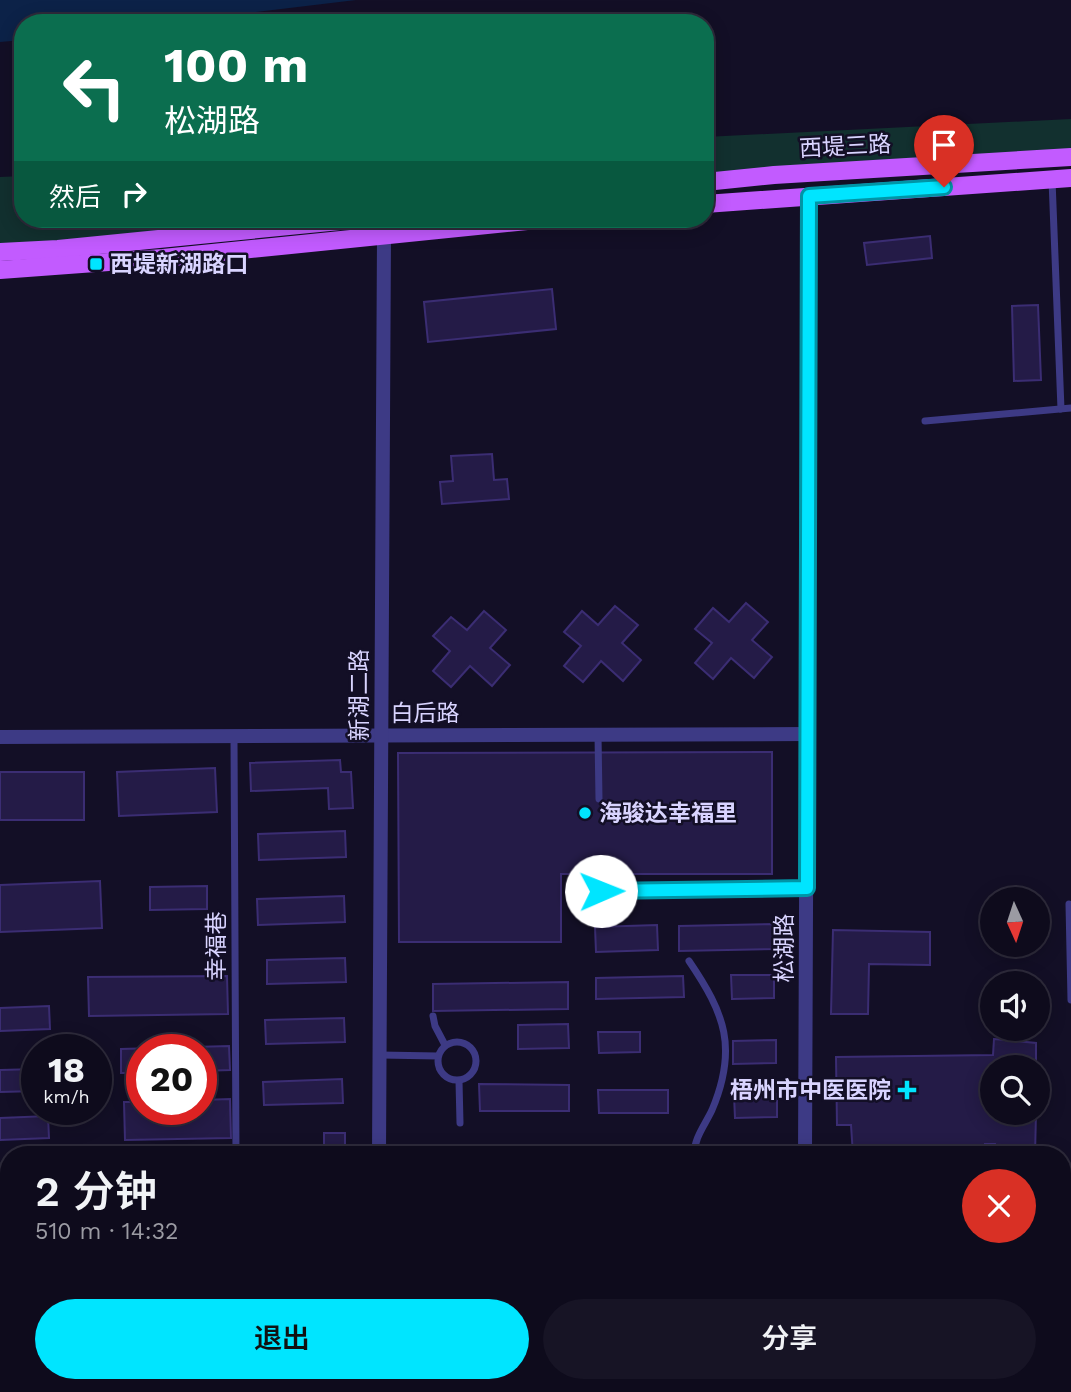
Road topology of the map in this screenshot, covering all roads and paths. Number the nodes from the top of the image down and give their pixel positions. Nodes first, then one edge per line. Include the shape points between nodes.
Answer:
1 (1071, 157) edge
2 (1071, 178) edge
3 (1052, 180) junction
4 (714, 181) edge
5 (809, 196) junction
6 (714, 203) edge
7 (270, 228) edge
8 (461, 228) edge
9 (384, 236) junction
10 (0, 252) edge
11 (0, 270) edge
12 (1071, 408) edge
13 (1061, 409) junction
14 (925, 421) dead end
15 (808, 734) junction
16 (598, 735) junction
17 (382, 736) junction
18 (0, 737) edge
19 (234, 737) junction
20 (599, 799) dead end
21 (601, 874) dead end
22 (807, 888) junction
23 (1069, 904) dead end
24 (689, 961) dead end
25 (1071, 1000) edge
26 (433, 1016) dead end
27 (445, 1045) junction
28 (380, 1055) junction
29 (438, 1056) junction
30 (459, 1081) junction
31 (460, 1123) dead end
32 (236, 1146) edge
33 (379, 1146) edge
34 (694, 1146) edge
35 (805, 1146) edge

1 - 4 main road, 西堤三路
2 - 3 main road, 西堤三路
3 - 5 main road, 西堤三路
3 - 13 lane
5 - 6 main road, 西堤三路
5 - 15 street, 松湖路
7 - 10 main road
8 - 9 main road
9 - 11 main road
9 - 17 street, 新湖二路
12 - 13 lane
13 - 14 lane
15 - 16 street, 白后路
15 - 22 street, 松湖路
16 - 17 street, 白后路
16 - 20 lane
17 - 19 street, 白后路
17 - 28 street, 新湖二路
18 - 19 street, 白后路
19 - 32 lane, 幸福巷
21 - 22 lane via 601,891
22 - 35 street, 松湖路
23 - 25 lane
24 - 34 lane via 722,1018 726,1049 718,1092
26 - 27 lane
27 - 29 lane
27 - 30 lane via 464,1043 474,1051 476,1064 470,1075
28 - 29 lane
28 - 33 street, 新湖二路
29 - 30 lane via 442,1074
30 - 31 lane

